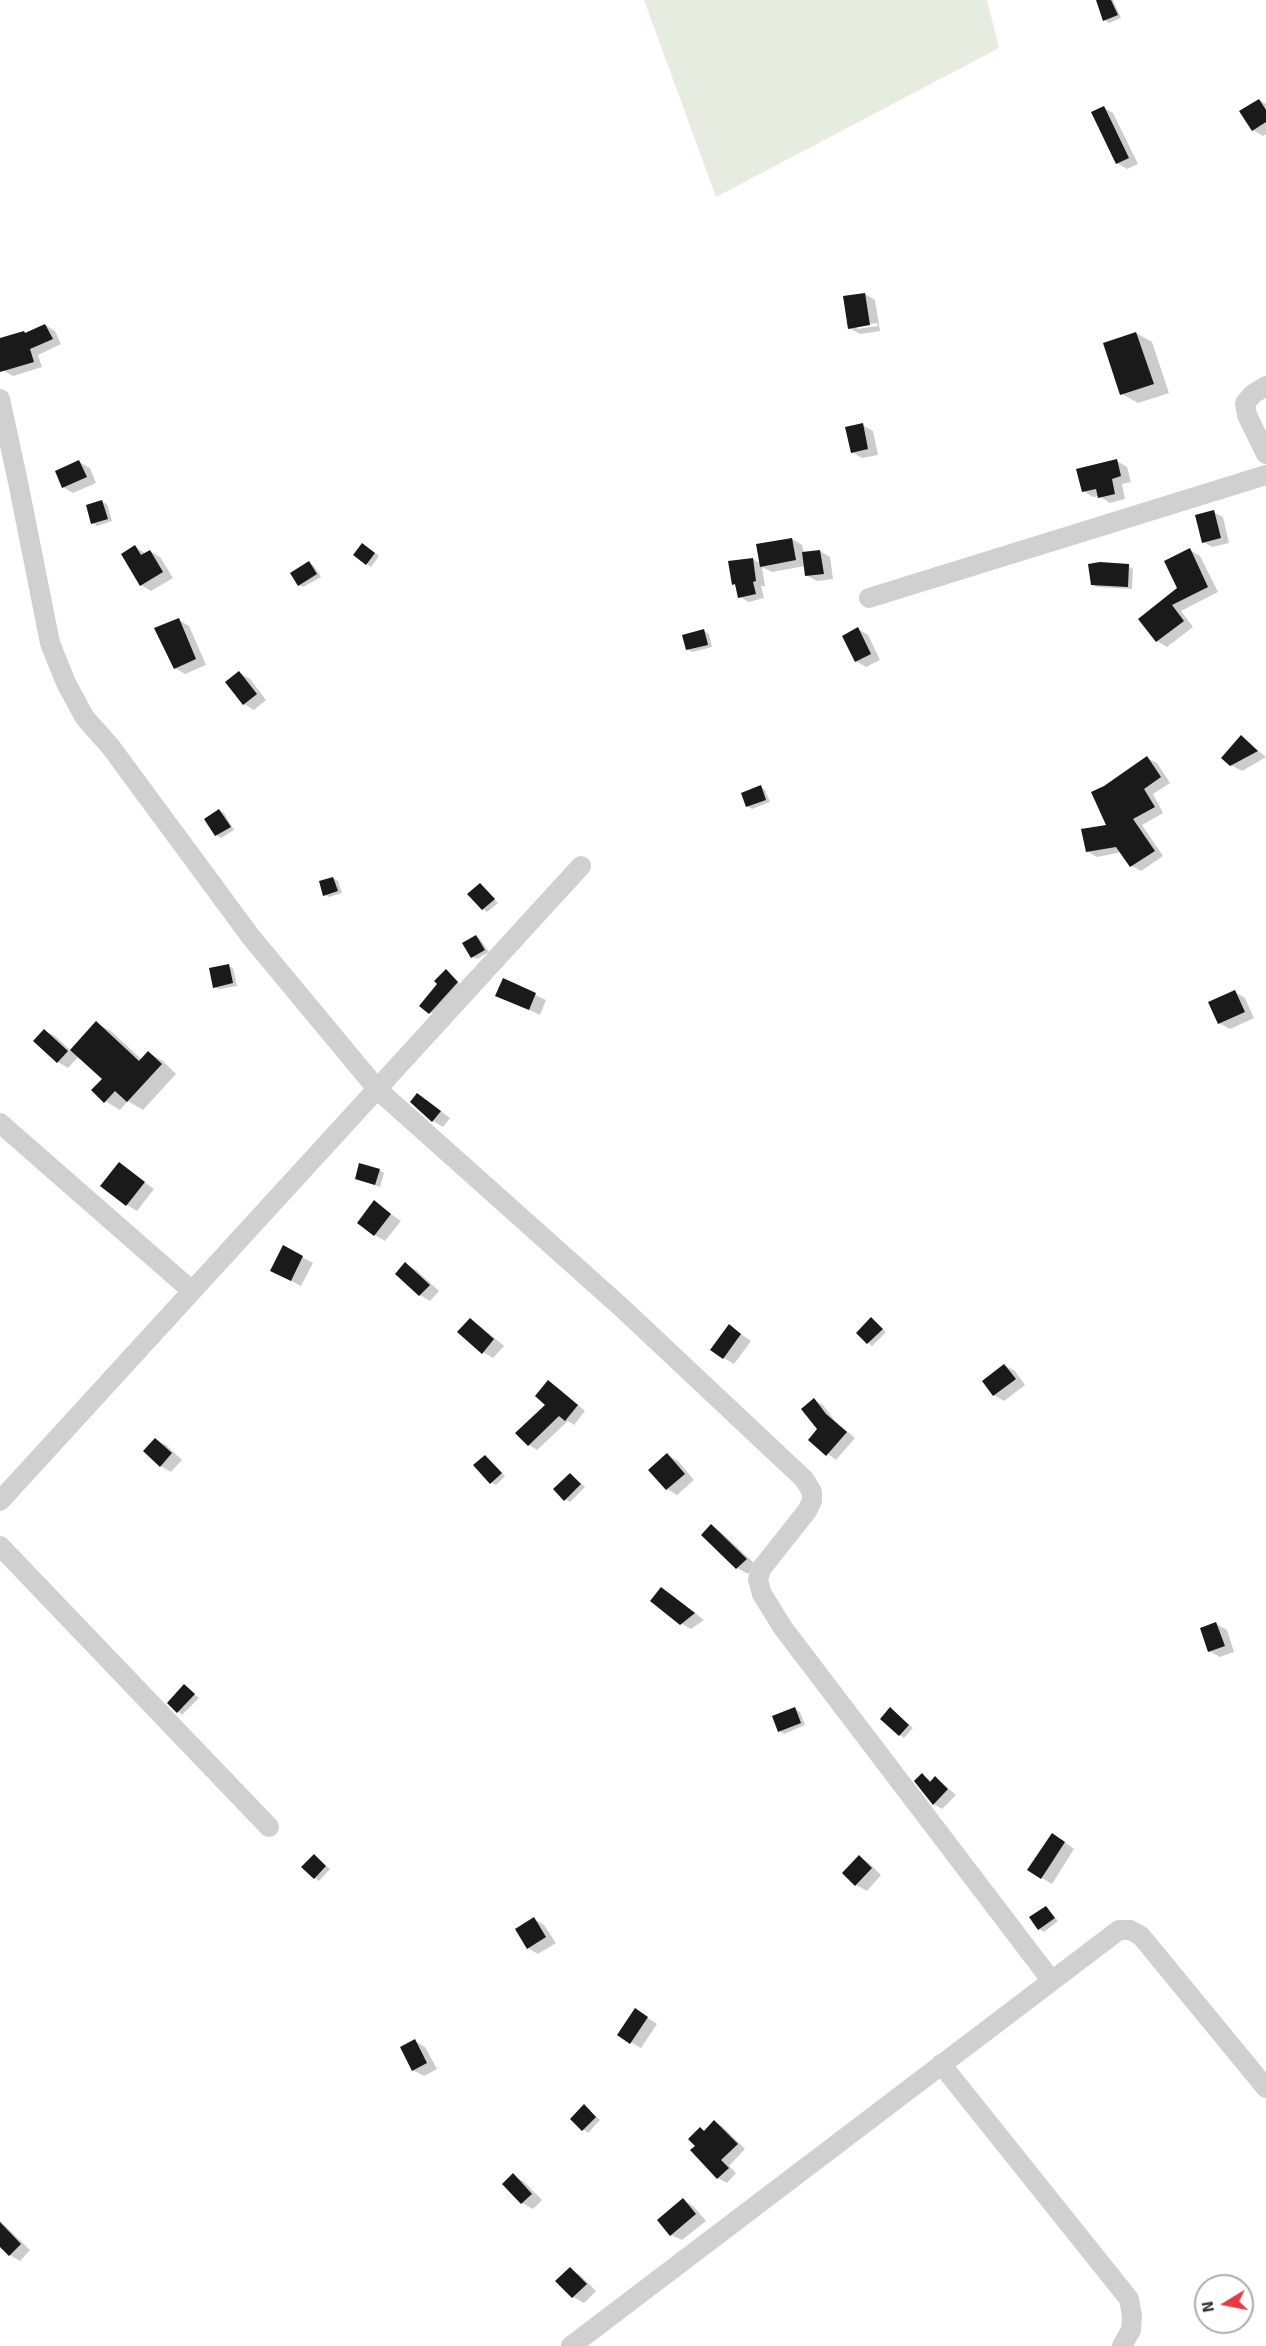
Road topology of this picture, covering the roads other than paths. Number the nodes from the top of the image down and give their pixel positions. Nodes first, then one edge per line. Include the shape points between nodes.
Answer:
1 (1266, 386) edge
2 (0, 399) edge
3 (1266, 454) edge
4 (1266, 475) edge
5 (869, 598) dead end
6 (581, 866) dead end
7 (378, 1090) junction
8 (0, 1123) edge
9 (192, 1291) junction
10 (0, 1501) edge
11 (0, 1546) edge
12 (269, 1827) dead end
13 (1051, 1980) junction
14 (941, 2064) junction
15 (1266, 2088) edge
16 (570, 2346) edge
17 (1122, 2346) edge

1 - 3 street via 1245,403
2 - 7 street via 50,644 66,683 81,710 251,937
4 - 5 street
6 - 7 street
7 - 9 street
7 - 13 street via 621,1307 804,1479 812,1491 812,1501 761,1569 758,1580 762,1594 783,1628
8 - 9 street
9 - 10 street
11 - 12 street
13 - 14 street
13 - 15 street via 1119,1930 1130,1930 1141,1936
14 - 16 street
14 - 17 street via 1129,2299 1131,2330

